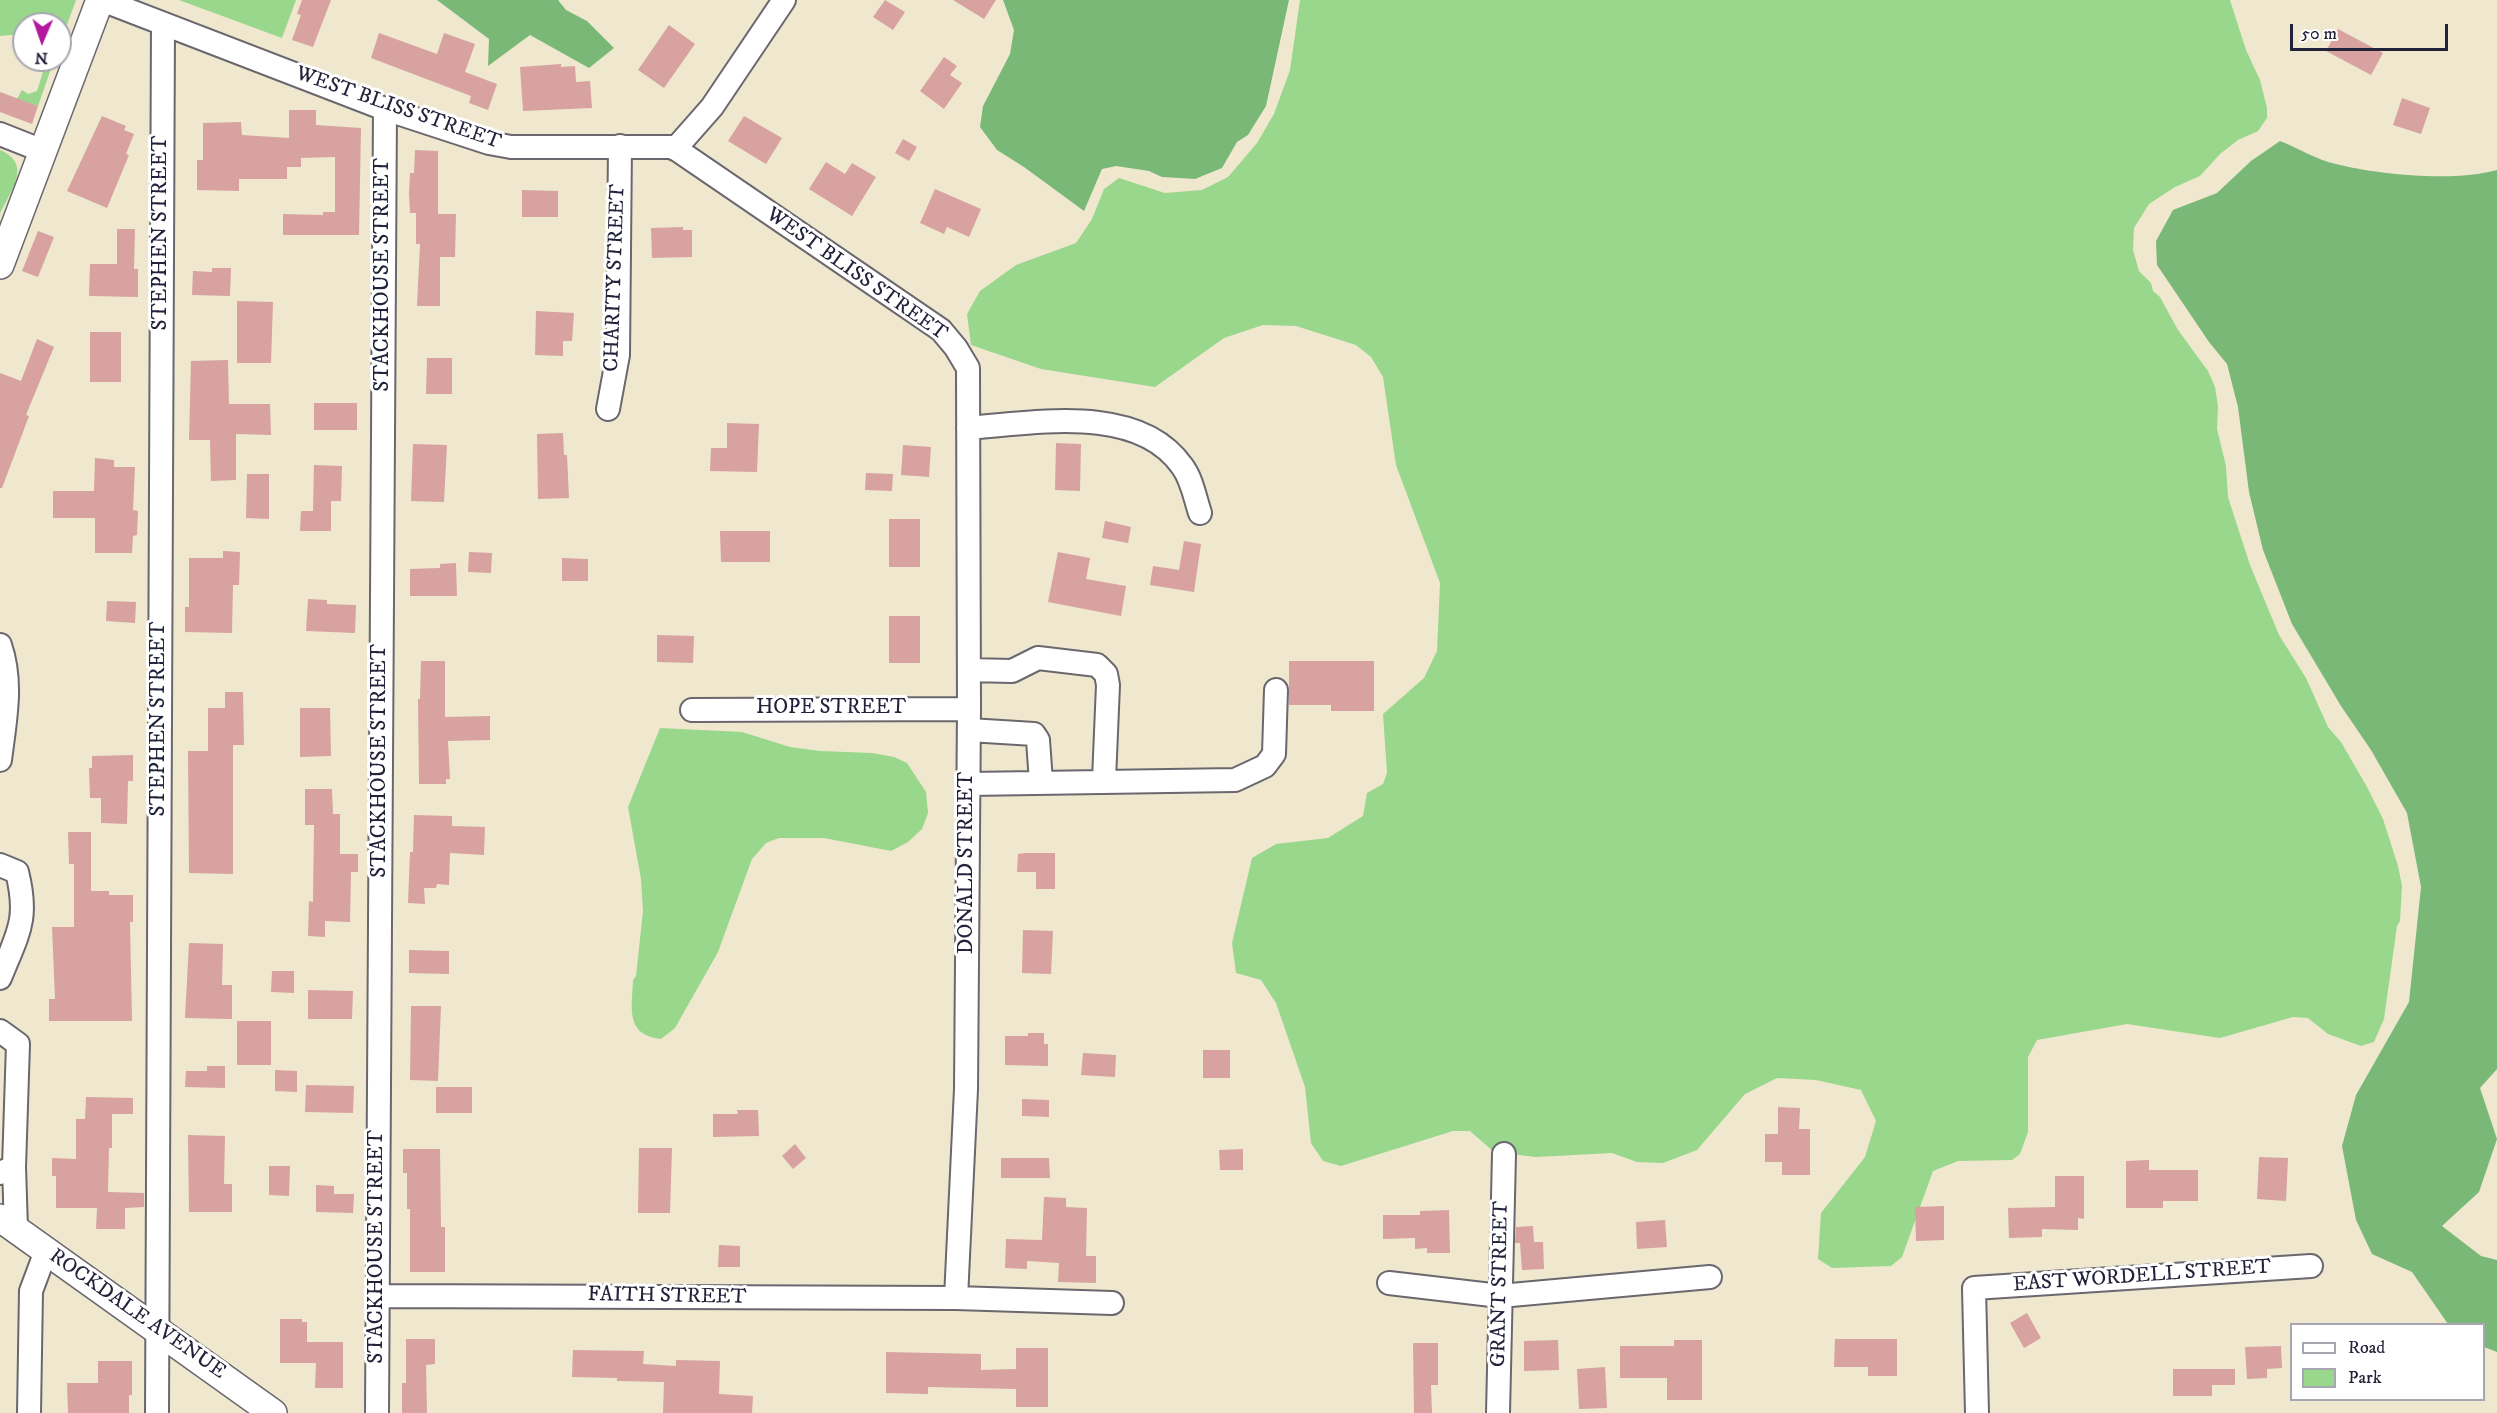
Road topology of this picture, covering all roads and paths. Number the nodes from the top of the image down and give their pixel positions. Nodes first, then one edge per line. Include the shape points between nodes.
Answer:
1 (101, 0) edge
2 (784, 0) edge
3 (163, 24) junction
4 (385, 109) junction
5 (0, 134) edge
6 (620, 146) junction
7 (675, 149) junction
8 (43, 151) junction
9 (0, 265) edge
10 (608, 409) dead end
11 (968, 428) junction
12 (1200, 513) dead end
13 (0, 645) edge
14 (969, 670) junction
15 (1276, 690) dead end
16 (692, 710) dead end
17 (969, 720) junction
18 (0, 759) edge
19 (1104, 780) junction
20 (1041, 782) junction
21 (969, 784) junction
22 (0, 865) edge
23 (0, 978) edge
24 (0, 1031) edge
25 (8, 1113) edge
26 (1504, 1154) dead end
27 (7, 1170) edge
28 (8, 1224) edge
29 (46, 1251) junction
30 (2311, 1266) dead end
31 (1710, 1277) dead end
32 (1389, 1283) dead end
33 (378, 1296) junction
34 (1500, 1296) junction
35 (957, 1298) junction
36 (1112, 1303) dead end
37 (157, 1328) junction
38 (29, 1413) edge
39 (157, 1413) edge
40 (273, 1413) edge
41 (377, 1413) edge
42 (1498, 1413) edge
43 (1977, 1413) edge

1 - 3 street, WEST BLISS STREET
1 - 8 main road
2 - 7 street via 712,107
3 - 4 street, WEST BLISS STREET
3 - 37 street, STEPHEN STREET
4 - 6 street, WEST BLISS STREET via 511,147
4 - 33 street, STACKHOUSE STREET
5 - 8 street
6 - 7 street, WEST BLISS STREET
6 - 10 street, CHARITY STREET via 618,355
7 - 11 street, WEST BLISS STREET via 940,330 968,368
8 - 9 main road
11 - 12 street via 1085,421 1131,430 1158,443 1182,466
11 - 14 street, DONALD STREET
13 - 18 street via 9,697
14 - 17 street, DONALD STREET
14 - 19 street via 1012,670 1038,658 1096,665 1106,674 1108,685
15 - 19 street via 1274,754 1265,766 1250,775 1235,780
16 - 17 street, HOPE STREET
17 - 20 street, HOPE STREET via 1034,734 1038,740
17 - 21 street, DONALD STREET
19 - 20 street
20 - 21 street
21 - 35 street, DONALD STREET via 966,1089
22 - 23 street via 17,872 23,898 22,924
24 - 25 street via 18,1044
25 - 27 street
26 - 34 street, GRANT STREET
27 - 28 street
28 - 29 main road, ROCKDALE AVENUE
29 - 37 main road, ROCKDALE AVENUE
29 - 38 street via 31,1291
30 - 43 street, EAST WORDELL STREET via 1974,1288
31 - 34 street
32 - 34 street
33 - 35 street, FAITH STREET
33 - 41 street, STACKHOUSE STREET
34 - 42 street, GRANT STREET
35 - 36 street, FAITH STREET
37 - 39 street, STEPHEN STREET
37 - 40 main road, ROCKDALE AVENUE

